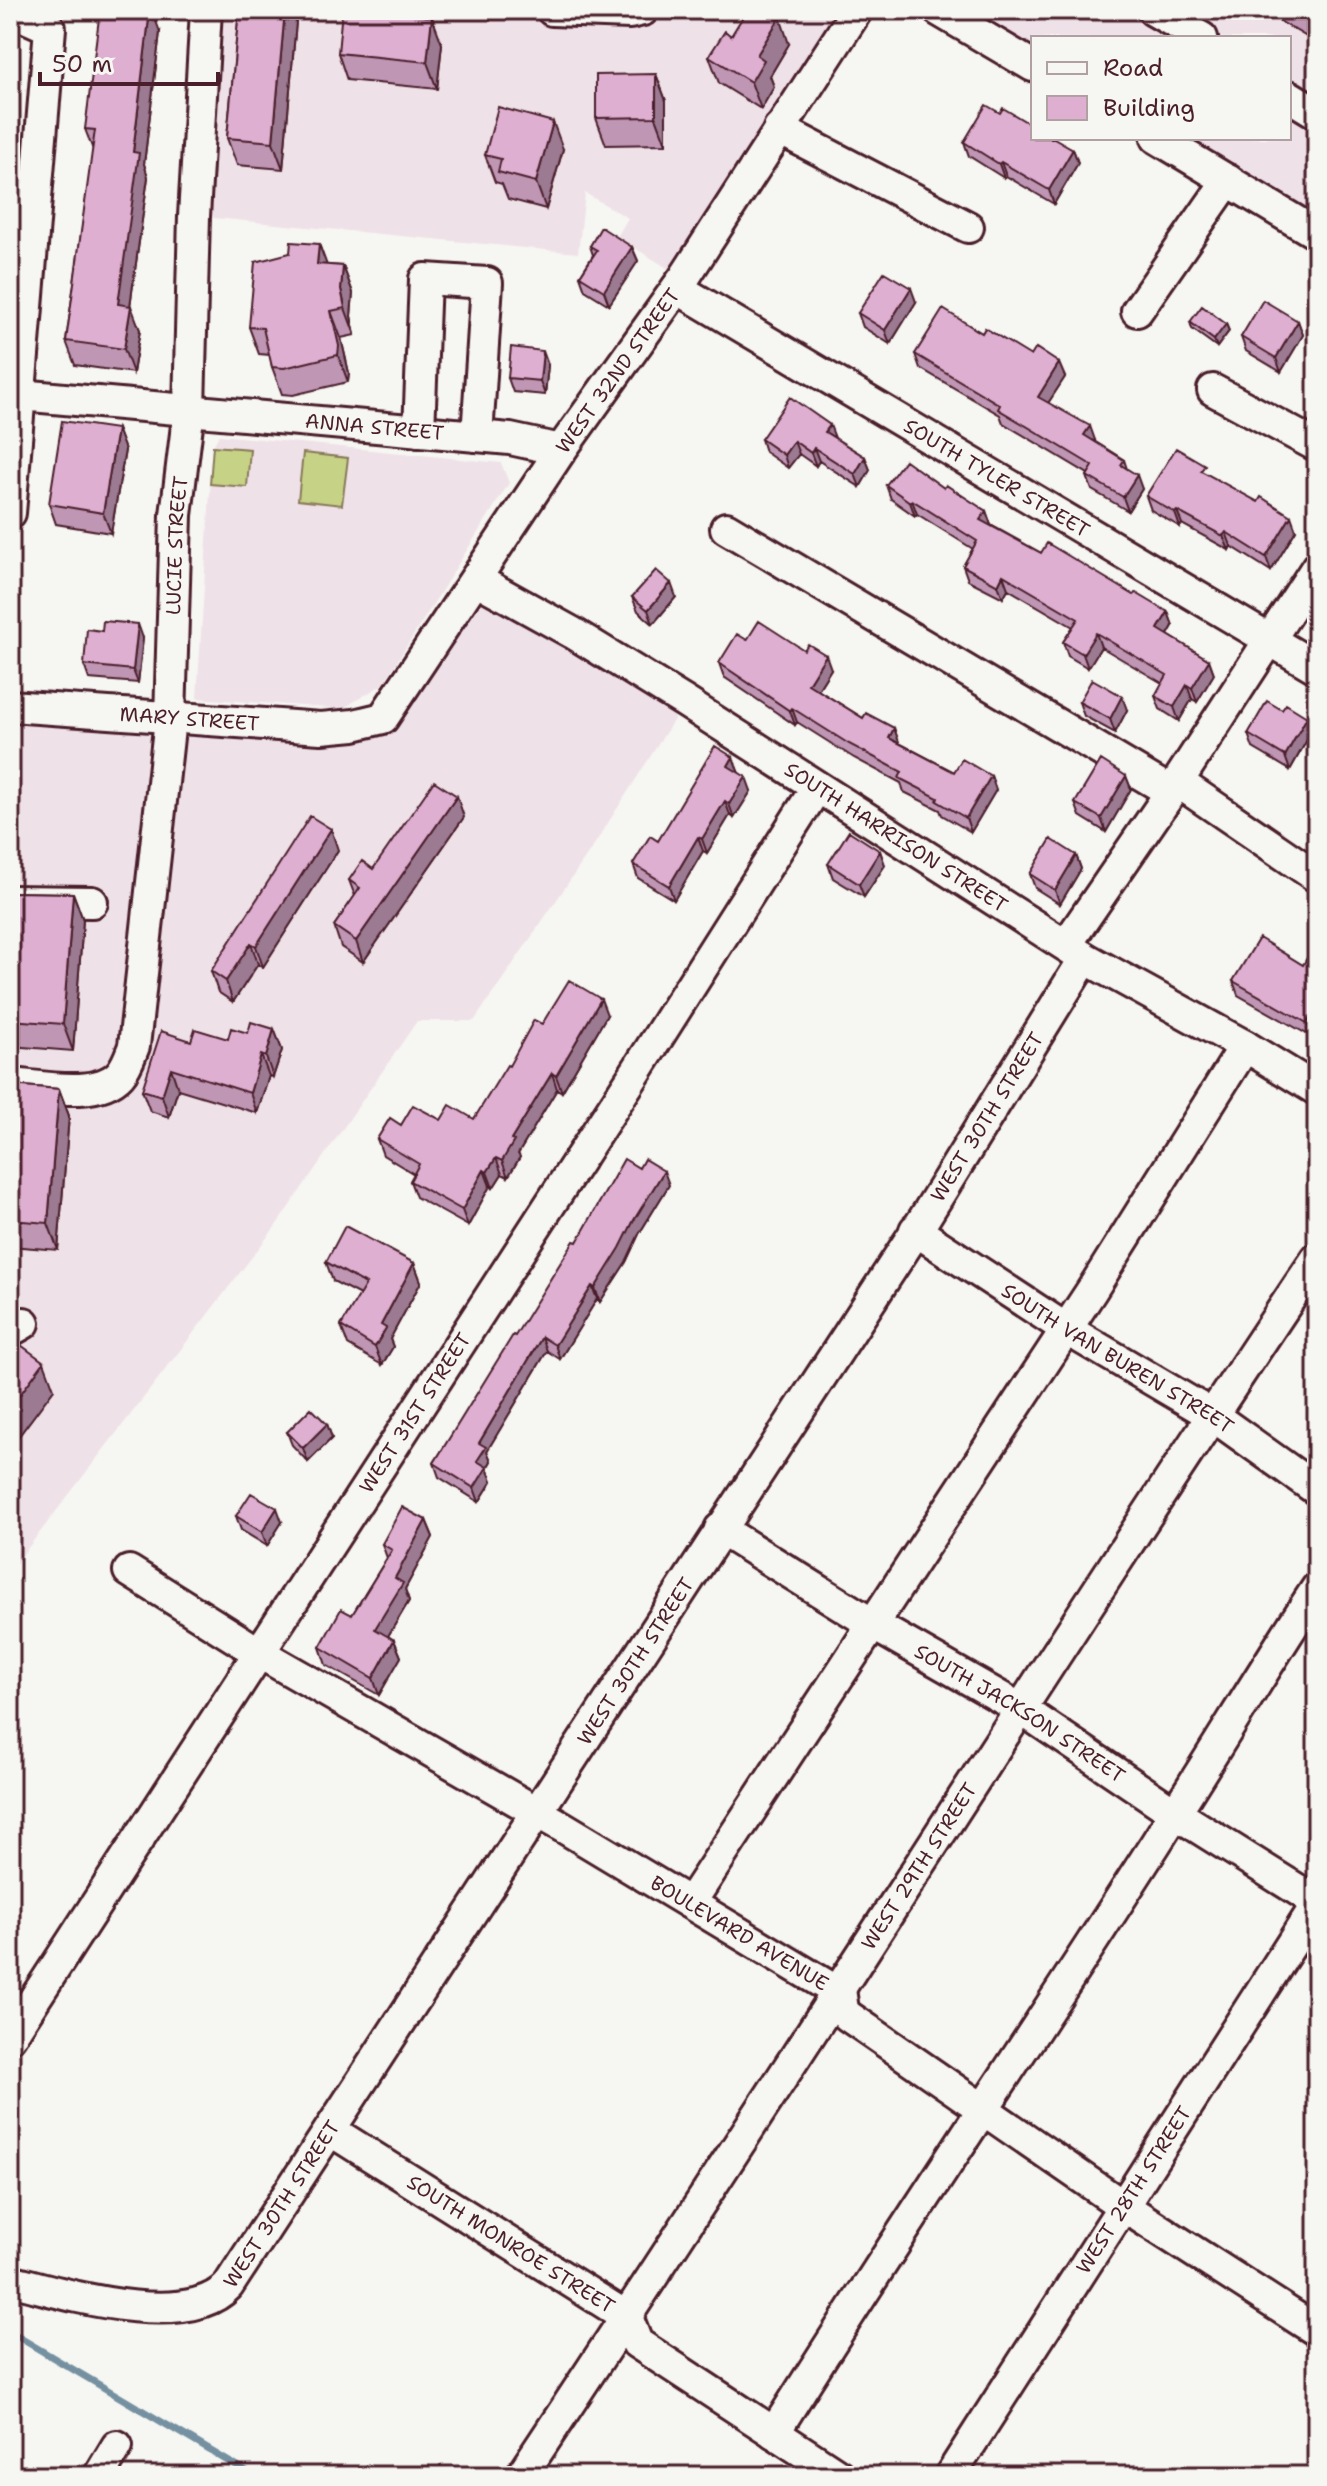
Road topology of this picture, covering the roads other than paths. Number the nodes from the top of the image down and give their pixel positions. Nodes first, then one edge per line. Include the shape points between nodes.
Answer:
1 (10, 10) edge
2 (206, 10) edge
3 (552, 10) edge
4 (857, 10) edge
5 (938, 10) edge
6 (1153, 10) edge
7 (634, 11) edge
8 (1198, 36) edge
9 (1031, 65) edge
10 (1291, 97) edge
11 (1317, 113) edge
12 (779, 129) junction
13 (1165, 140) edge
14 (1203, 149) edge
15 (1228, 180) junction
16 (968, 227) dead end
17 (1317, 234) edge
18 (677, 288) junction
19 (1137, 311) dead end
20 (1213, 390) dead end
21 (20, 395) junction
22 (189, 409) junction
23 (419, 431) junction
24 (477, 436) junction
25 (1317, 446) edge
26 (561, 450) junction
27 (10, 513) edge
28 (726, 528) dead end
29 (1317, 567) edge
30 (477, 580) junction
31 (1270, 640) junction
32 (1317, 668) edge
33 (10, 706) edge
34 (170, 719) junction
35 (368, 722) joint
36 (817, 787) junction
37 (1174, 787) junction
38 (1317, 877) edge
39 (10, 901) edge
40 (92, 902) dead end
41 (1076, 951) junction
42 (1245, 1046) junction
43 (10, 1084) edge
44 (1317, 1090) edge
45 (915, 1230) junction
46 (1317, 1258) edge
47 (1066, 1329) junction
48 (1212, 1415) junction
49 (1317, 1490) edge
50 (720, 1529) junction
51 (129, 1571) dead end
52 (1317, 1588) edge
53 (874, 1625) junction
54 (258, 1652) junction
55 (1021, 1709) junction
56 (1175, 1813) junction
57 (536, 1814) junction
58 (690, 1903) junction
59 (1317, 1903) edge
60 (840, 1989) junction
61 (10, 2037) edge
62 (981, 2109) junction
63 (330, 2130) junction
64 (1123, 2206) junction
65 (10, 2280) edge
66 (627, 2317) junction
67 (1317, 2331) edge
68 (774, 2433) junction
69 (117, 2446) dead end
70 (99, 2476) edge
71 (521, 2476) edge
72 (840, 2476) edge
73 (950, 2476) edge

1 - 21 street via 50,28
2 - 22 street, LUCIE STREET
3 - 7 street
4 - 12 street, WEST 32ND STREET
5 - 9 street
6 - 8 street
10 - 11 street
12 - 16 street
12 - 18 street, WEST 32ND STREET
13 - 14 street
14 - 15 street
15 - 17 street
15 - 19 street
18 - 26 street, WEST 32ND STREET
18 - 31 street, SOUTH TYLER STREET
20 - 25 street
21 - 22 street, ANNA STREET
21 - 27 street
22 - 23 street, ANNA STREET
22 - 34 street, LUCIE STREET via 176,515
23 - 24 street, ANNA STREET
23 - 24 street via 425,279 487,283
24 - 26 street, ANNA STREET
26 - 30 street, WEST 32ND STREET
28 - 37 street
29 - 31 street, WEST 30TH STREET
30 - 35 street, WEST 32ND STREET via 383,718
30 - 36 street, SOUTH HARRISON STREET via 585,640
31 - 32 street, SOUTH TYLER STREET
31 - 37 street, WEST 30TH STREET
33 - 34 street, MARY STREET
34 - 35 street, MARY STREET via 321,728
34 - 43 street, LUCIE STREET via 134,1046 126,1067 92,1090
36 - 41 street, SOUTH HARRISON STREET
36 - 54 street, WEST 31ST STREET
37 - 38 street
37 - 41 street, WEST 30TH STREET
39 - 40 street
41 - 42 street, SOUTH HARRISON STREET
41 - 45 street, WEST 30TH STREET
42 - 44 street, SOUTH HARRISON STREET
42 - 47 street
45 - 47 street, SOUTH VAN BUREN STREET
45 - 50 street, WEST 30TH STREET
46 - 48 street, WEST 29TH STREET
47 - 48 street, SOUTH VAN BUREN STREET
47 - 53 street
48 - 49 street, SOUTH VAN BUREN STREET
48 - 55 street, WEST 29TH STREET
50 - 53 street, SOUTH JACKSON STREET
50 - 57 street, WEST 30TH STREET
51 - 54 street, BOULEVARD AVENUE
52 - 56 street
53 - 55 street, SOUTH JACKSON STREET
53 - 58 street
54 - 57 street, BOULEVARD AVENUE
54 - 61 street, WEST 31ST STREET
55 - 56 street, SOUTH JACKSON STREET
55 - 60 street, WEST 29TH STREET
56 - 59 street, SOUTH JACKSON STREET
56 - 62 street
57 - 58 street, BOULEVARD AVENUE
57 - 63 street, WEST 30TH STREET
58 - 60 street, BOULEVARD AVENUE
59 - 64 street, WEST 28TH STREET
60 - 62 street, BOULEVARD AVENUE via 848,2016
60 - 66 street, WEST 29TH STREET
62 - 64 street, BOULEVARD AVENUE
62 - 68 street
63 - 65 street, WEST 30TH STREET via 217,2298 187,2307 132,2307
63 - 66 street, SOUTH MONROE STREET
64 - 67 street, BOULEVARD AVENUE
64 - 73 street, WEST 28TH STREET
66 - 68 street, SOUTH MONROE STREET via 637,2343
66 - 71 street, WEST 29TH STREET
68 - 72 street, SOUTH MONROE STREET
69 - 70 street

